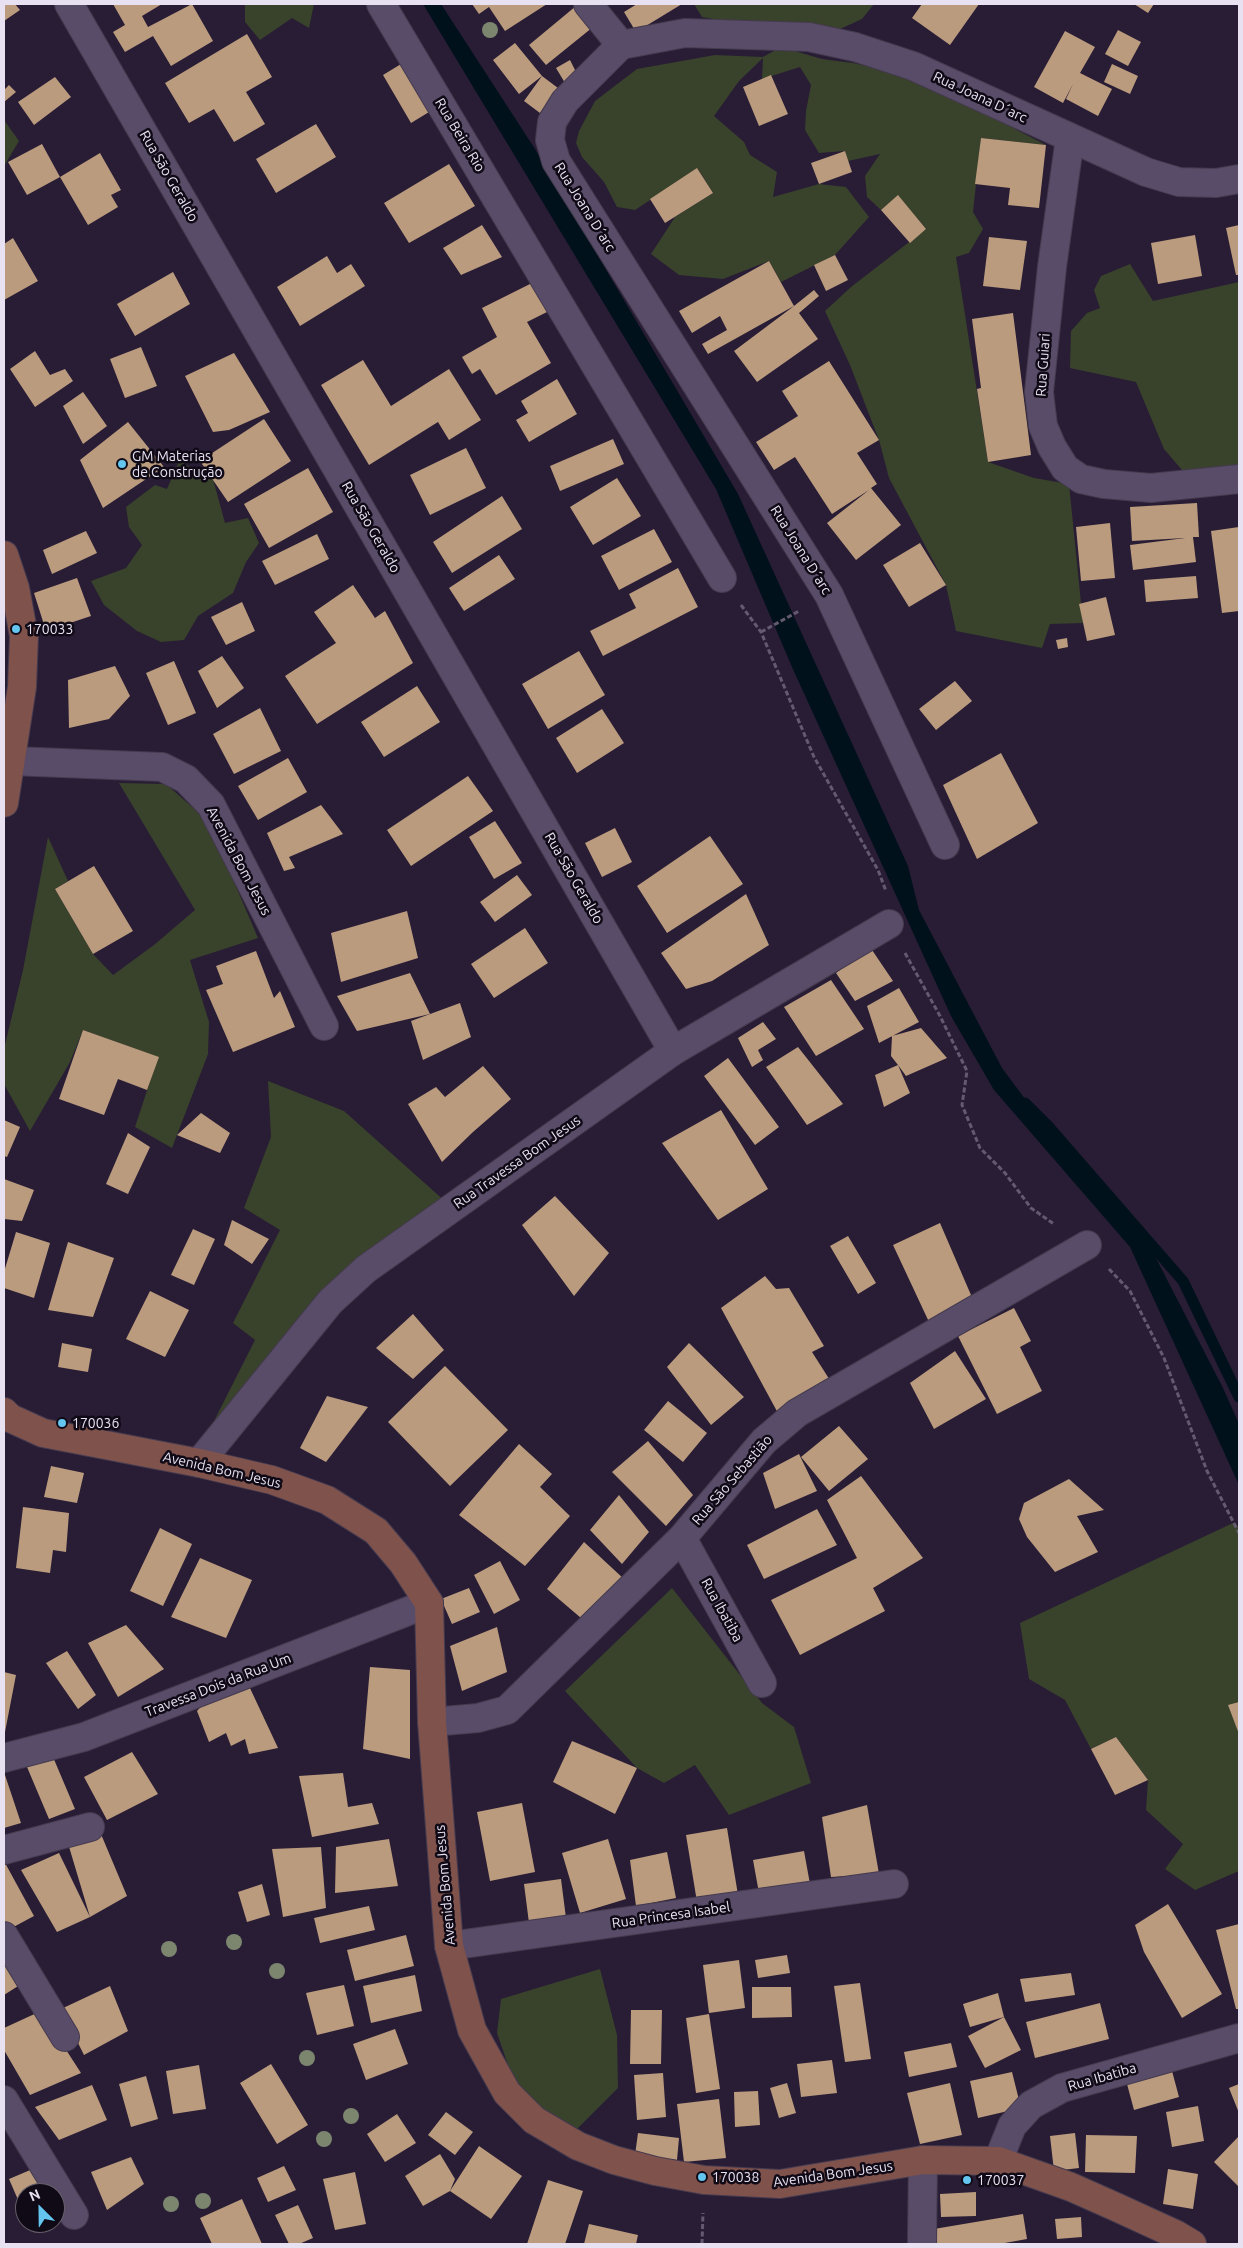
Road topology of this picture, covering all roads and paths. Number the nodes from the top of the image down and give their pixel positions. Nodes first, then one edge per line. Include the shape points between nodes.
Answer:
1 (69, 4) edge
2 (381, 4) edge
3 (588, 4) edge
4 (621, 45) junction
5 (1070, 138) junction
6 (1227, 181) edge
7 (1239, 479) edge
8 (4, 555) edge
9 (722, 578) joint
10 (829, 595) junction
11 (760, 632) junction
12 (12, 761) junction
13 (4, 803) edge
14 (944, 845) dead end
15 (889, 924) junction
16 (324, 1026) dead end
17 (673, 1051) junction
18 (1087, 1245) junction
19 (4, 1412) edge
20 (199, 1463) junction
21 (1239, 1533) edge
22 (682, 1538) junction
23 (429, 1603) junction
24 (762, 1682) dead end
25 (432, 1722) junction
26 (4, 1758) edge
27 (90, 1827) dead end
28 (4, 1850) edge
29 (894, 1884) dead end
30 (4, 1936) edge
31 (449, 1946) junction
32 (65, 2037) dead end
33 (1239, 2038) edge
34 (4, 2100) edge
35 (923, 2160) junction
36 (998, 2161) junction
37 (74, 2215) dead end
38 (922, 2244) edge
39 (1192, 2244) edge

1 - 17 street, Rua São Geraldo
2 - 9 street, Rua Beira Rio
3 - 4 street
4 - 5 street, Rua Joana D´arc via 685,33 809,37 855,47 913,66
4 - 10 street, Rua Joana D´arc via 565,101 552,122 550,140 556,161
5 - 6 street, Rua Joana D´arc via 1146,172 1179,182
5 - 7 street, Rua Guiari via 1039,392 1043,426 1052,447 1065,468 1081,479 1104,484 1151,488
8 - 12 main road via 15,588 24,636 22,687
9 - 11 path
10 - 11 path
10 - 14 street, Rua Joana D´arc
11 - 15 path via 814,757 878,870 887,893
12 - 13 main road
12 - 16 street, Avenida Bom Jesus via 162,767 186,779 211,806
15 - 17 street, Rua Travessa Bom Jesus
15 - 18 path via 967,1071 962,1105 980,1148 1005,1173 1031,1208
17 - 20 street, Rua Travessa Bom Jesus via 366,1269 330,1302
18 - 21 path via 1130,1291 1164,1358 1208,1471
18 - 22 street, Rua São Sebastião via 797,1413 764,1441
19 - 20 main road, Avenida Bom Jesus via 10,1418 44,1433
20 - 23 main road, Avenida Bom Jesus via 272,1480 327,1500 376,1531 403,1563
22 - 24 street, Rua Ibatiba
22 - 25 street, Rua São Sebastião via 507,1710 478,1718
23 - 25 main road, Avenida Bom Jesus
23 - 26 street, Travessa Dois da Rua Um via 84,1737
25 - 31 main road, Avenida Bom Jesus
27 - 28 street
29 - 31 street, Rua Princesa Isabel
30 - 32 street
31 - 35 main road, Avenida Bom Jesus via 472,2030 507,2093 534,2120 578,2146 654,2171 704,2180 780,2184
33 - 36 street, Rua Ibatiba via 1062,2088 1032,2105 1012,2126
34 - 37 street
35 - 36 main road, Avenida Bom Jesus
35 - 38 street
36 - 39 main road, Avenida Bom Jesus via 1116,2206

